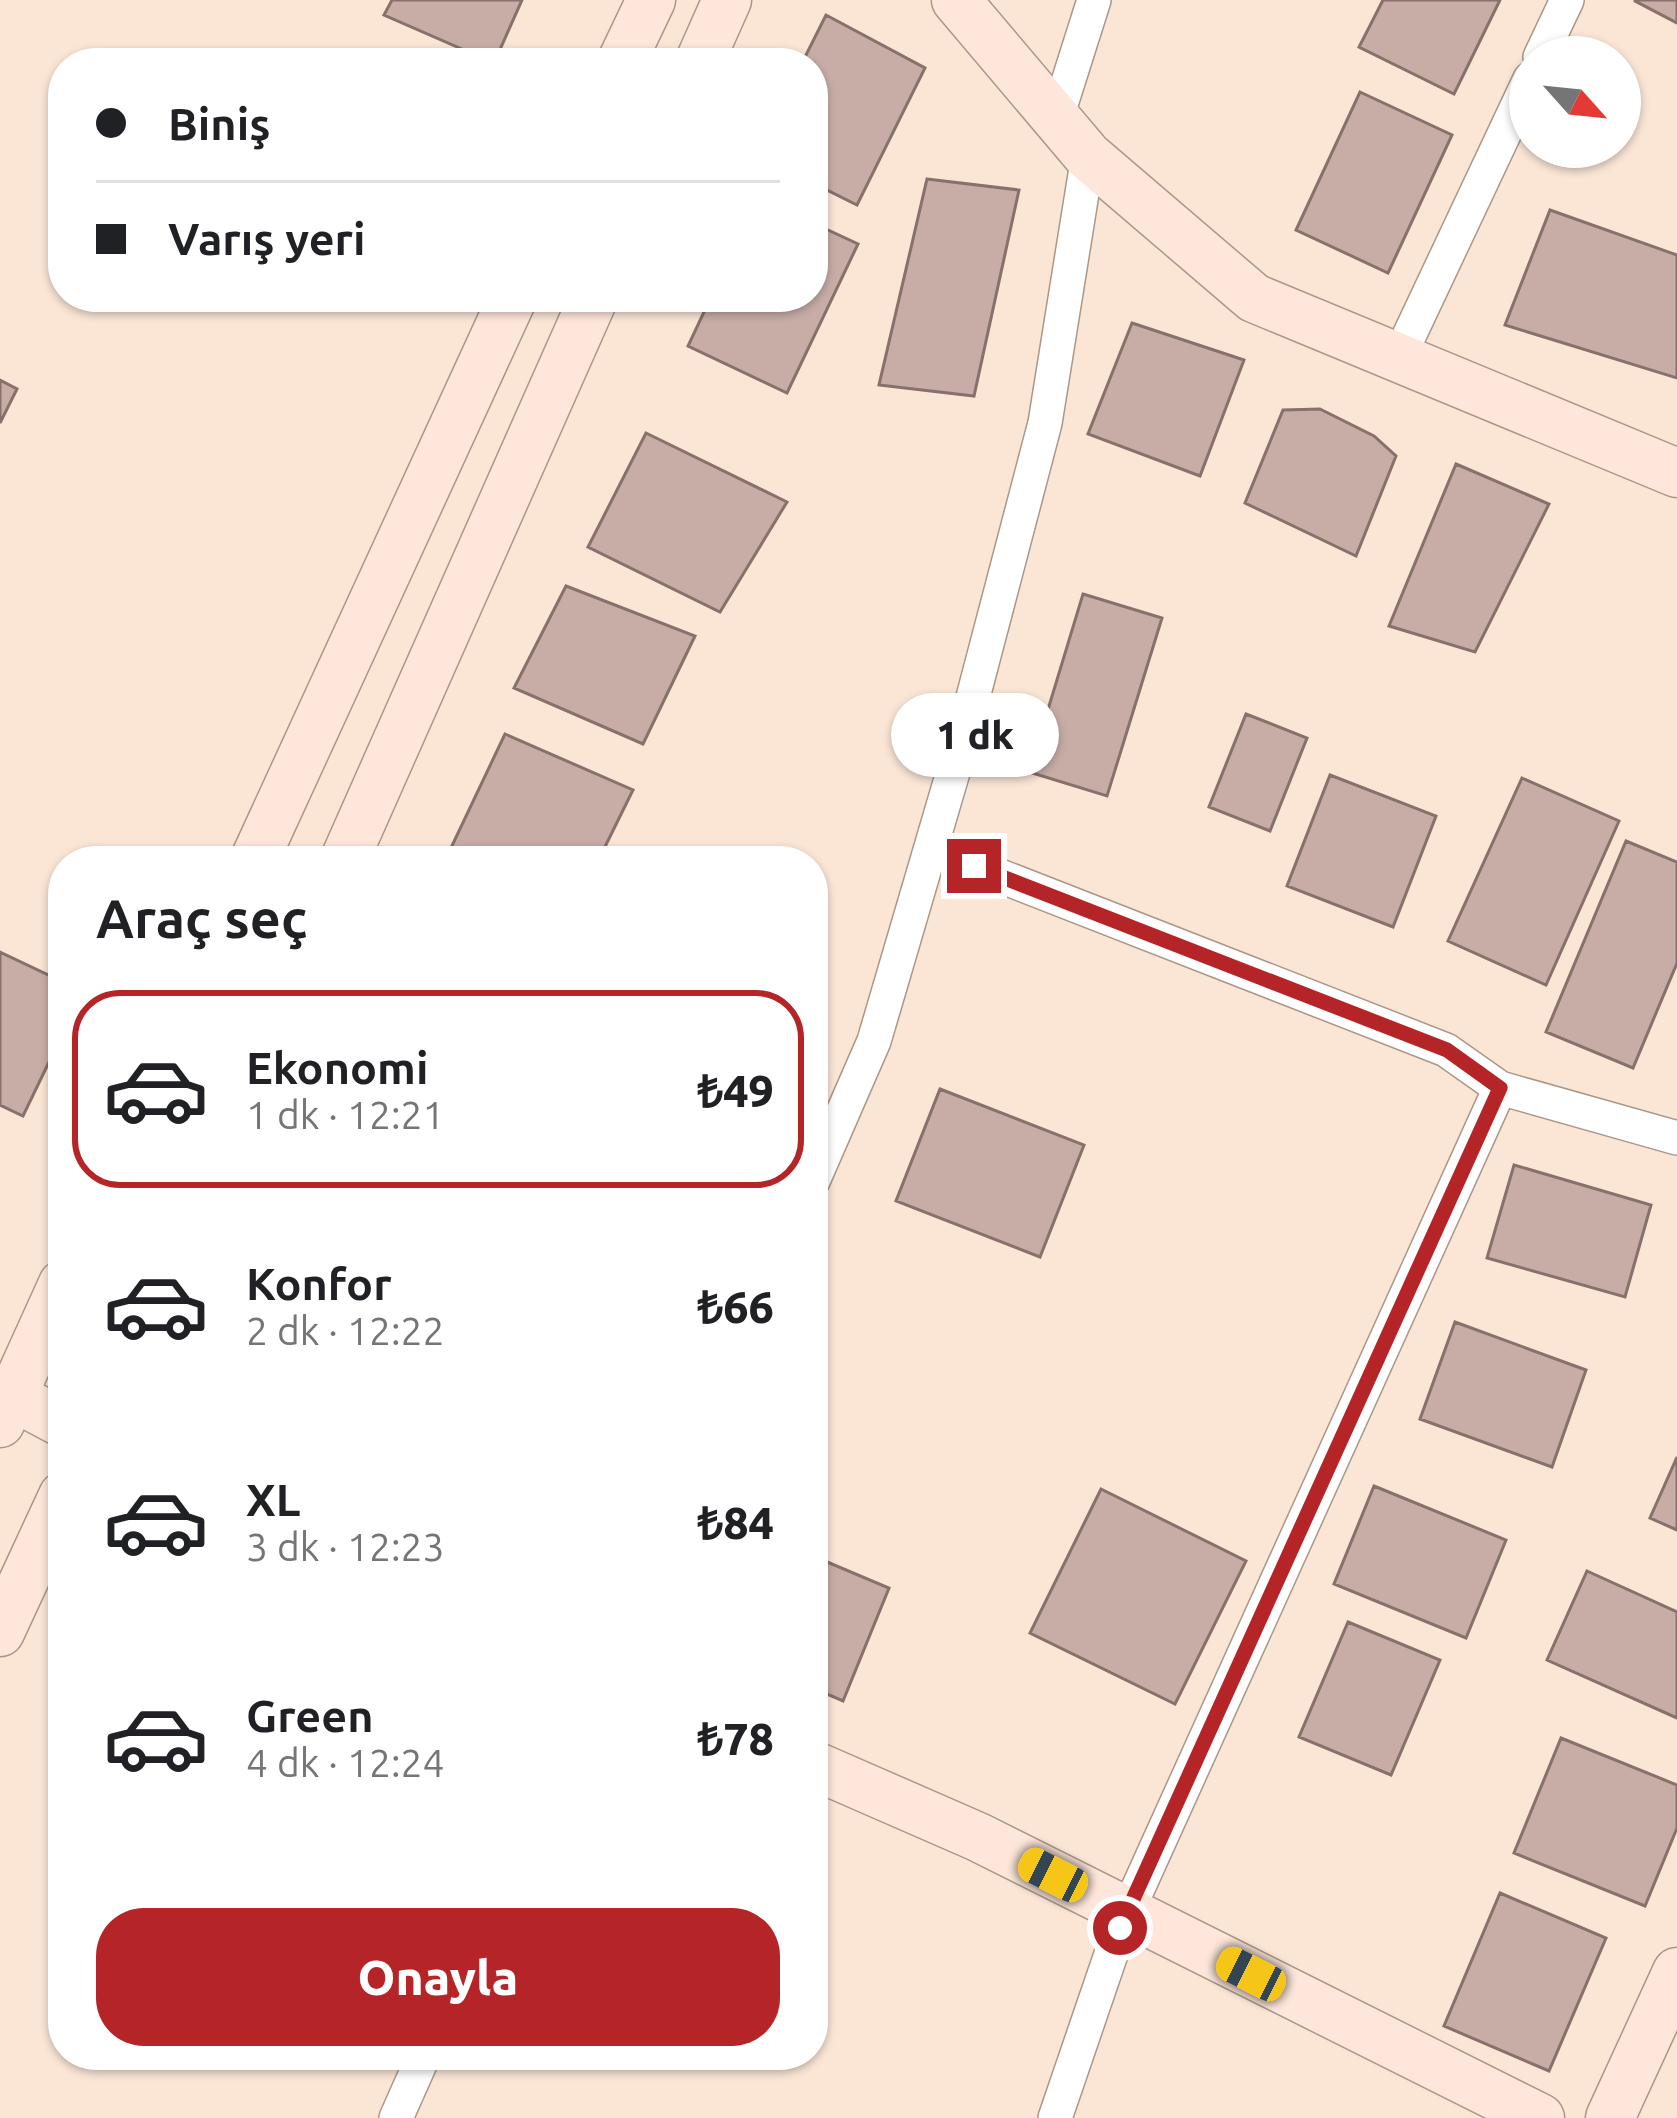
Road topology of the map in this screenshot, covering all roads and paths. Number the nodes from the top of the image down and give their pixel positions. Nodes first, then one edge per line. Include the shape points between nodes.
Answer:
1 (651, 0) edge
2 (727, 0) edge
3 (956, 0) edge
4 (1094, 0) edge
5 (1567, 0) edge
6 (1550, 36) edge
7 (628, 48) edge
8 (706, 48) edge
9 (1056, 120) junction
10 (1509, 124) edge
11 (1088, 156) junction
12 (506, 312) edge
13 (587, 312) edge
14 (1400, 355) junction
15 (1677, 473) edge
16 (261, 846) edge
17 (351, 846) edge
18 (931, 849) junction
19 (1500, 1088) junction
20 (1677, 1138) edge
21 (828, 1147) edge
22 (48, 1314) edge
23 (4, 1403) edge
24 (48, 1418) edge
25 (48, 1528) edge
26 (0, 1632) edge
27 (828, 1772) edge
28 (1128, 1912) junction
29 (1677, 1972) edge
30 (417, 2070) edge
31 (396, 2118) edge
32 (1055, 2118) edge
33 (1540, 2118) edge
34 (1610, 2118) edge

1 - 7 street
2 - 8 street
3 - 9 street
4 - 9 street
5 - 6 street
9 - 11 street
10 - 14 street
11 - 14 street via 1254,298
11 - 18 street via 1045,423
12 - 16 street
13 - 17 street
14 - 15 street
18 - 19 street via 1447,1050
18 - 21 street via 874,1041
19 - 20 street
19 - 28 street
22 - 23 street
23 - 24 street
25 - 26 street
27 - 28 street
28 - 32 street
28 - 33 street
29 - 34 street
30 - 31 street

